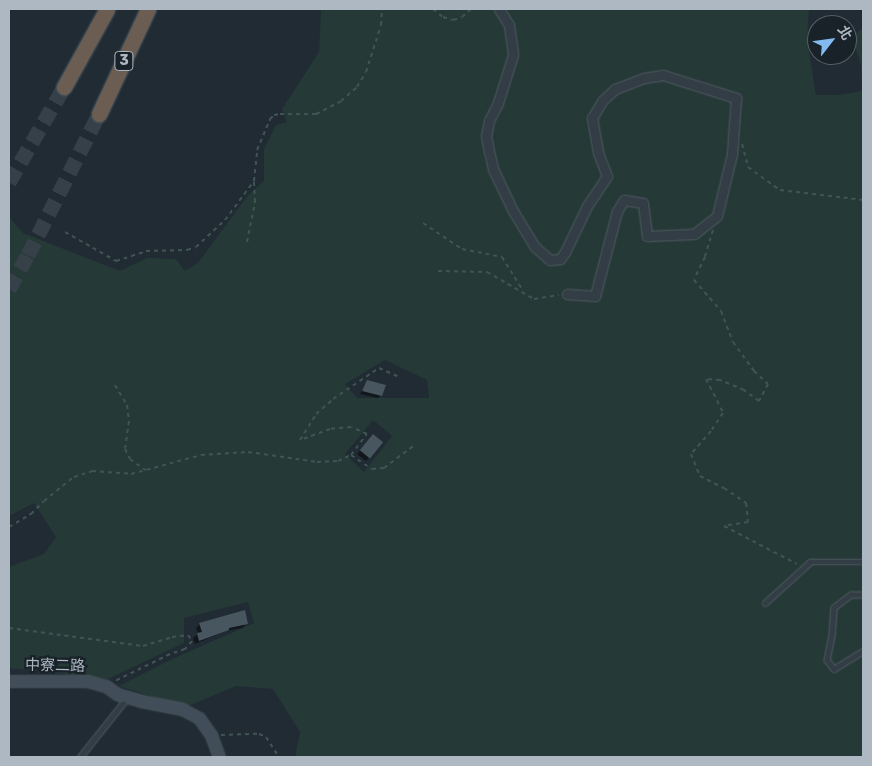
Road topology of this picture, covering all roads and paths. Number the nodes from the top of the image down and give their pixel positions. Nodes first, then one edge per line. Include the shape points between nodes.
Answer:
1 (107, 9) edge
2 (148, 9) edge
3 (382, 9) edge
4 (433, 9) edge
5 (471, 9) edge
6 (499, 9) edge
7 (64, 87) tunnel mouth
8 (99, 114) tunnel mouth
9 (742, 142) dead end
10 (254, 181) junction
11 (863, 200) edge
12 (717, 216) junction
13 (423, 223) dead end
14 (65, 232) dead end
15 (247, 242) dead end
16 (438, 271) dead end
17 (524, 293) junction
18 (567, 294) joint
19 (401, 378) dead end
20 (115, 385) dead end
21 (413, 446) dead end
22 (351, 455) junction
23 (145, 470) junction
24 (9, 527) edge
25 (863, 562) edge
26 (804, 567) junction
27 (863, 595) edge
28 (765, 603) dead end
29 (9, 628) edge
30 (863, 650) edge
31 (9, 681) edge
32 (106, 686) junction
33 (128, 697) junction
34 (211, 735) junction
35 (80, 757) edge
36 (219, 757) edge
37 (279, 757) edge

1 - 7 highway
2 - 8 highway, 3
3 - 10 path via 381,25 366,72 357,87 341,101 316,114 274,115 257,150
4 - 5 path via 453,20
6 - 12 street via 509,25 513,55 486,136 493,169 535,248 550,260 560,259 587,206 607,176 598,152 592,118 603,100 615,89 644,78 663,75 736,98 732,154
9 - 11 path via 748,167 780,190
10 - 14 path via 225,220 196,247 187,250 151,250 116,262
10 - 15 path via 255,202
12 - 18 street via 694,234 647,236 643,203 624,200 617,211 595,296
12 - 26 path via 705,257 694,280 721,310 733,342 768,384 759,400 720,380 706,379 723,413 691,454 700,476 746,503 748,522 724,526
13 - 17 path via 462,249 502,256
16 - 17 path via 488,272
17 - 18 path via 534,299
19 - 22 path via 379,368 316,414 300,440 330,429 351,427 367,434
20 - 23 path via 127,405 129,421 125,449 130,459
21 - 22 path via 384,468 372,469
22 - 23 path via 338,461 317,462 248,452 220,452
23 - 24 path via 131,474 92,471 74,477 32,514
25 - 26 lane via 810,562
26 - 28 lane
27 - 30 lane via 851,594 834,608 827,660 834,669
29 - 32 path via 143,646 188,635 192,641 185,649
31 - 32 street, 中寮二路 via 87,681
32 - 33 street, 中寮二路
33 - 34 street, 中寮二路 via 182,710 199,718
33 - 35 lane
34 - 36 street, 中寮二路
34 - 37 path via 259,734 266,737

